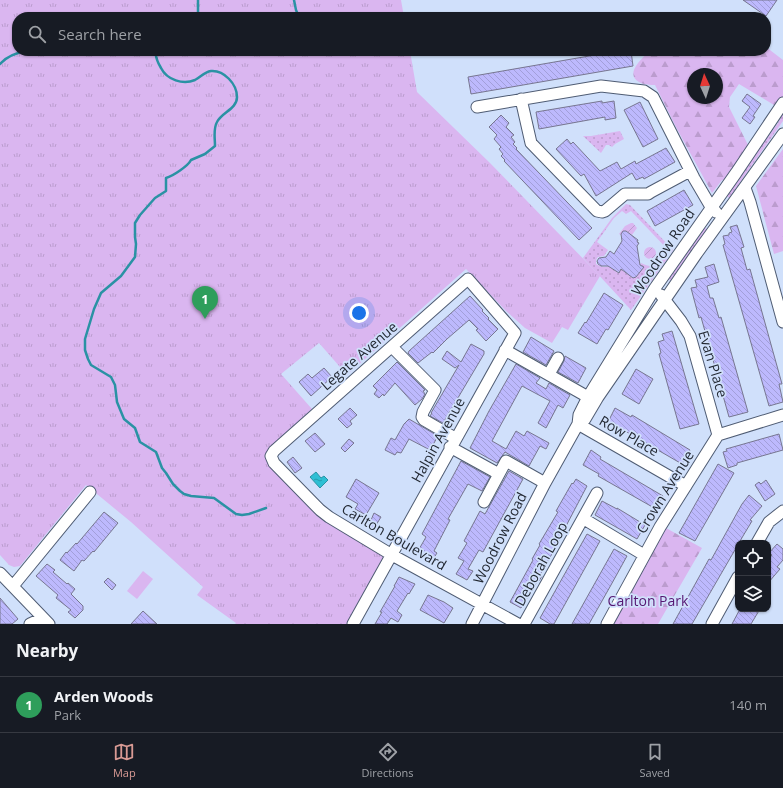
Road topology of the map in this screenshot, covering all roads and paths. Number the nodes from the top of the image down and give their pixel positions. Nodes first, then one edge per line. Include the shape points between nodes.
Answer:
1 (521, 99) junction
2 (783, 103) edge
3 (477, 107) dead end
4 (783, 134) edge
5 (690, 171) junction
6 (745, 188) junction
7 (711, 208) junction
8 (723, 218) junction
9 (468, 279) joint
10 (655, 288) junction
11 (665, 300) junction
12 (783, 322) edge
13 (392, 347) junction
14 (505, 350) junction
15 (558, 358) dead end
16 (549, 374) junction
17 (588, 397) junction
18 (783, 415) edge
19 (578, 424) junction
20 (718, 435) junction
21 (453, 442) junction
22 (271, 456) joint
23 (499, 474) junction
24 (545, 483) junction
25 (686, 486) junction
26 (90, 492) dead end
27 (597, 493) dead end
28 (484, 502) dead end
29 (783, 511) edge
30 (584, 519) junction
31 (759, 540) edge
32 (392, 555) junction
33 (644, 556) junction
34 (0, 573) edge
35 (735, 582) edge
36 (13, 586) junction
37 (483, 605) junction
38 (44, 622) edge
39 (30, 624) edge
40 (353, 624) edge
41 (472, 624) edge
42 (518, 624) edge
43 (524, 624) edge
44 (607, 624) edge
45 (712, 624) edge

1 - 3 street
1 - 5 street via 601,86 647,92 653,97
1 - 5 street via 531,143 597,211 605,211 626,194 648,194
2 - 7 street, Woodrow Road
4 - 6 street, Woodrow Road
5 - 7 street
6 - 8 street, Woodrow Road
6 - 12 street
7 - 8 street
7 - 10 street, Woodrow Road
8 - 11 street, Woodrow Road
9 - 13 street, Legate Avenue
9 - 14 street, Halpin Avenue via 514,332
10 - 11 street, Evan Place
10 - 17 street, Woodrow Road
11 - 19 street, Woodrow Road via 585,419
11 - 20 street, Evan Place via 690,336
13 - 21 street via 435,390 422,412 422,417
13 - 22 street, Legate Avenue
14 - 16 street
14 - 21 street, Halpin Avenue
15 - 16 street
16 - 17 street
17 - 19 street, Woodrow Road via 579,415
18 - 20 street
19 - 24 street, Woodrow Road
19 - 25 street, Row Place
20 - 25 street, Crown Avenue
21 - 23 street
21 - 32 street, Halpin Avenue
22 - 32 street, Carlton Boulevard via 274,463 320,510
23 - 24 street via 506,461
23 - 28 street
24 - 37 street, Woodrow Road
25 - 33 street, Crown Avenue
26 - 36 street
27 - 30 street, Deborah Loop
29 - 31 street via 769,522
30 - 33 street, Deborah Loop
30 - 43 street, Deborah Loop
32 - 37 street, Carlton Boulevard
32 - 40 street, Halpin Avenue
33 - 44 street, Crown Avenue
34 - 36 street
35 - 45 street
36 - 38 street
37 - 41 street, Woodrow Road
37 - 42 street, Carlton Boulevard
38 - 39 street

